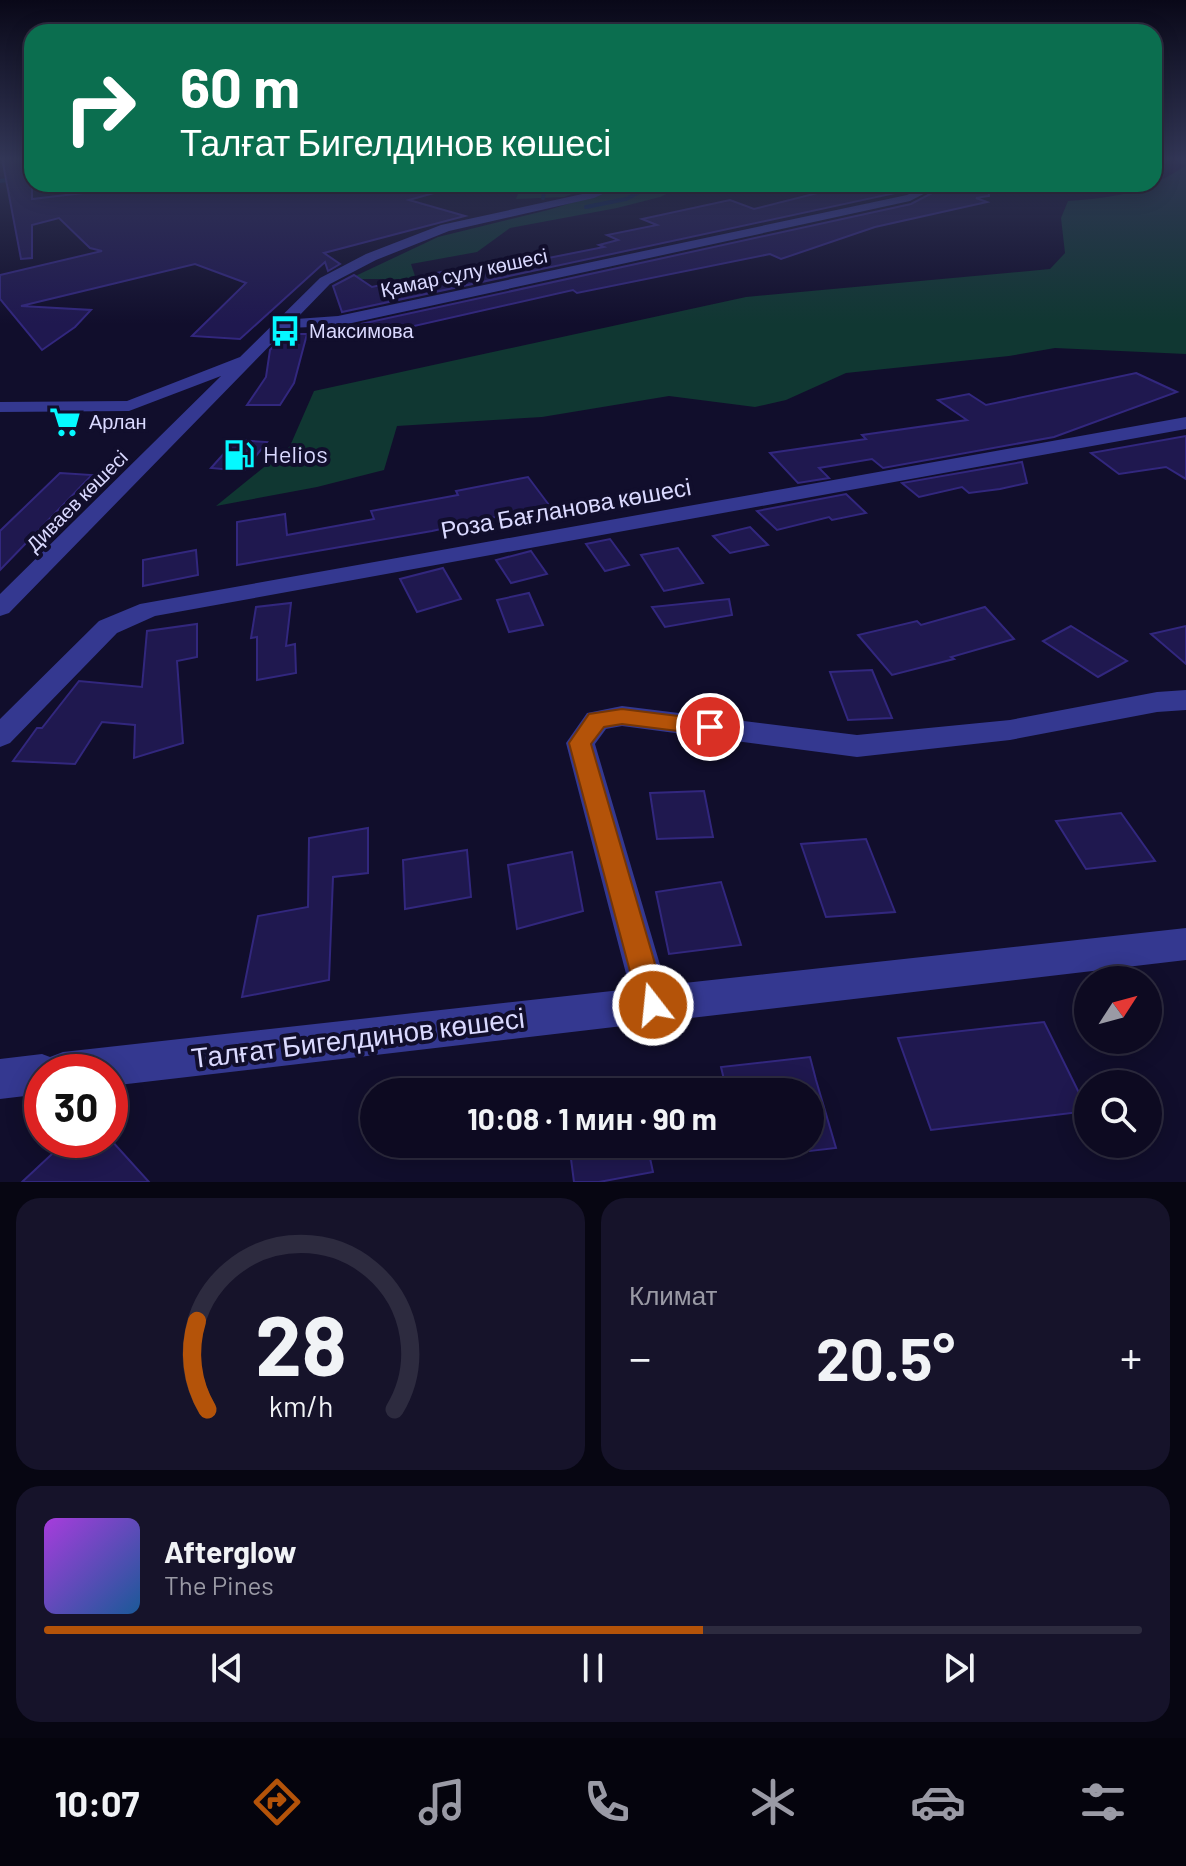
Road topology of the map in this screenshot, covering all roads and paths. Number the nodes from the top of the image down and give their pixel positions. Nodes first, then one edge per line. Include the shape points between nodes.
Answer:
1 (512, 213) edge
2 (839, 213) edge
3 (284, 324) junction
4 (251, 359) junction
5 (0, 407) edge
6 (1186, 423) edge
7 (0, 608) edge
8 (1186, 700) edge
9 (0, 736) edge
10 (1186, 944) edge
11 (653, 1005) junction
12 (128, 1065) edge
13 (24, 1076) edge
14 (0, 1079) edge

1 - 3 street, Диваев көшесі via 445,228 325,281
2 - 3 street, Қамар сұлу көшесі via 338,321
3 - 4 street, Диваев көшесі
4 - 5 street via 129,406
4 - 7 street, Диваев көшесі
6 - 9 street, Роза Бағланова көшесі via 149,609 108,627
8 - 11 street via 1010,730 857,746 622,716 597,720 580,743
10 - 11 street, Талғат Бигелдинов көшесі
11 - 12 street, Талғат Бигелдинов көшесі
13 - 14 street

